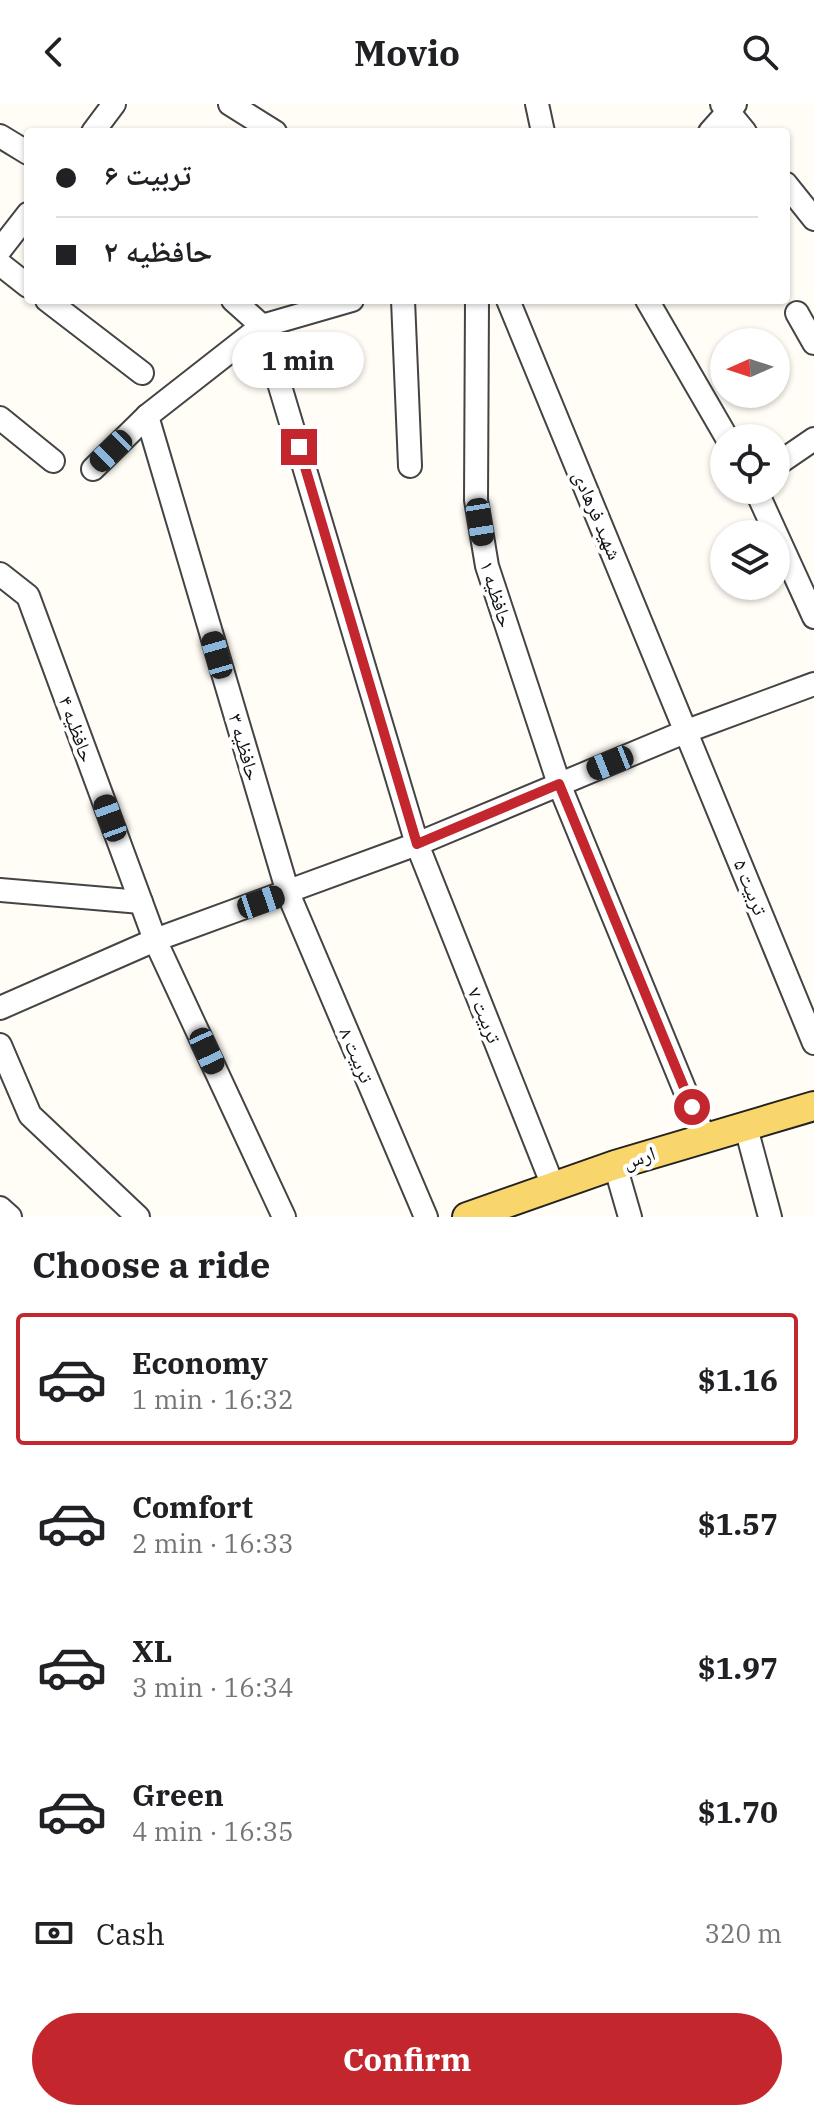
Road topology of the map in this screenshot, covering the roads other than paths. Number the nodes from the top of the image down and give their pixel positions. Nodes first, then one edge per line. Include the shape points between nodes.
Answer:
1 (114, 104) edge
2 (230, 104) edge
3 (537, 104) edge
4 (729, 106) edge
5 (96, 128) edge
6 (269, 128) edge
7 (542, 128) edge
8 (713, 128) edge
9 (743, 128) edge
10 (0, 136) edge
11 (24, 151) edge
12 (790, 189) edge
13 (24, 219) edge
14 (814, 219) edge
15 (0, 250) edge
16 (0, 264) edge
17 (24, 283) edge
18 (52, 304) edge
19 (237, 304) edge
20 (338, 304) edge
21 (403, 304) edge
22 (477, 304) edge
23 (510, 304) edge
24 (649, 304) edge
25 (797, 313) dead end
26 (262, 326) junction
27 (814, 343) edge
28 (142, 373) dead end
29 (147, 416) junction
30 (0, 418) edge
31 (719, 424) edge
32 (814, 439) edge
33 (790, 455) edge
34 (53, 461) dead end
35 (410, 466) dead end
36 (93, 469) dead end
37 (762, 504) edge
38 (0, 574) edge
39 (814, 617) edge
40 (814, 684) edge
41 (687, 731) junction
42 (559, 784) junction
43 (417, 844) junction
44 (0, 890) edge
45 (288, 893) junction
46 (141, 902) junction
47 (155, 940) junction
48 (0, 1008) edge
49 (814, 1043) edge
50 (0, 1045) edge
51 (814, 1106) edge
52 (745, 1124) junction
53 (704, 1137) junction
54 (615, 1165) junction
55 (553, 1186) junction
56 (0, 1208) edge
57 (476, 1216) edge
58 (10, 1217) edge
59 (138, 1217) edge
60 (284, 1217) edge
61 (426, 1217) edge
62 (630, 1217) edge
63 (770, 1217) edge

1 - 5 street
2 - 6 street
3 - 7 street
4 - 8 street
4 - 9 street
10 - 11 street
12 - 14 street
13 - 15 street
16 - 17 street
18 - 28 street
19 - 26 street
20 - 26 street
21 - 35 street
22 - 42 street, حافظیه ۱ via 476,500 487,566
23 - 41 street, شهید فرهادی
24 - 31 street
25 - 27 street
26 - 29 street
26 - 43 street, تربیت ۷
29 - 36 street
29 - 45 street, حافظیه ۳
30 - 34 street
32 - 33 street
37 - 39 street
38 - 46 street, حافظیه ۴ via 28,596
40 - 41 street
41 - 42 street
41 - 49 street, تربیت ۵
42 - 43 street
42 - 53 street, حافظیه ۱
43 - 45 street
43 - 55 street, تربیت ۷
44 - 46 street
45 - 47 street
45 - 61 street, تربیت ۸
46 - 47 street, حافظیه ۴
47 - 48 street
47 - 60 street, حافظیه ۴
50 - 59 street via 30,1115
51 - 52 main road, ارس
52 - 53 main road, ارس
52 - 63 street
53 - 54 main road, ارس
54 - 55 main road, ارس
54 - 62 street
55 - 57 main road, ارس
56 - 58 street

